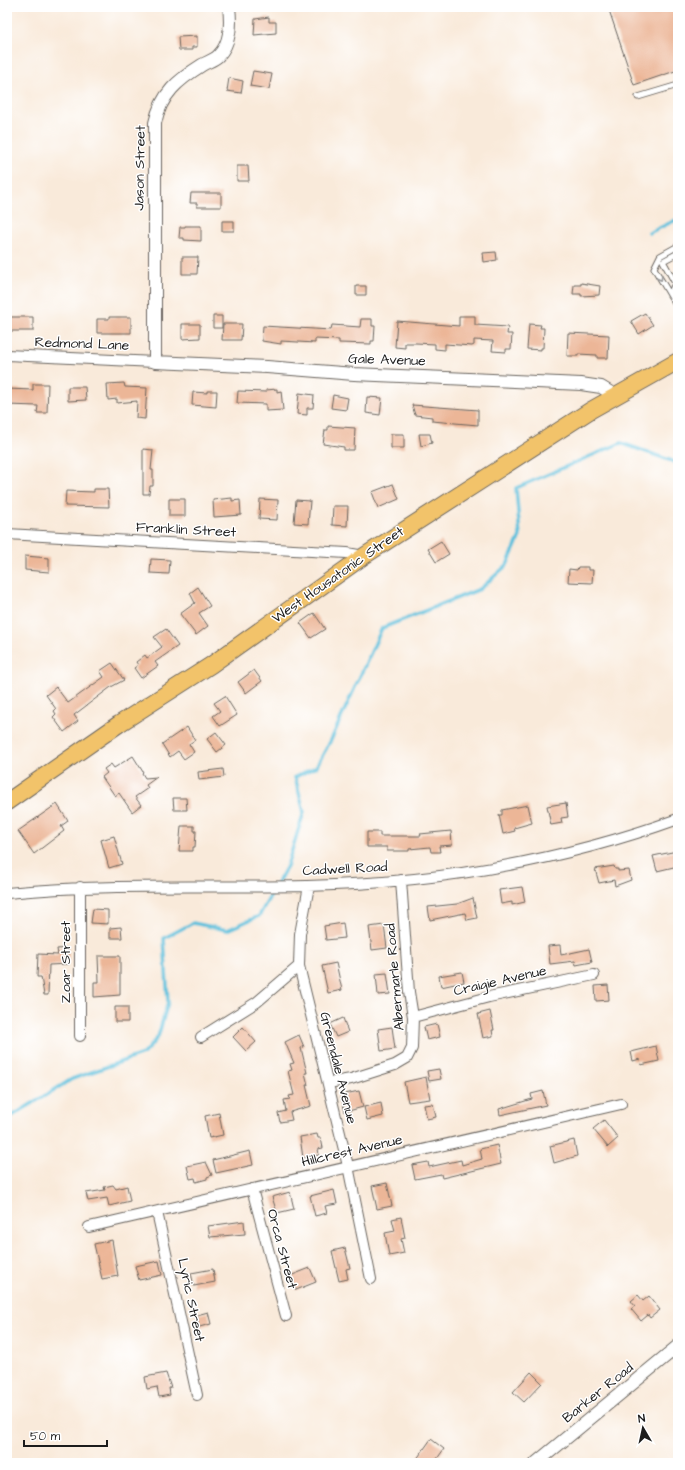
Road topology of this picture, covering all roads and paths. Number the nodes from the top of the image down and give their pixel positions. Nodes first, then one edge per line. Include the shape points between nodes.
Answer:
1 (228, 7) edge
2 (678, 85) edge
3 (638, 97) dead end
4 (678, 246) edge
5 (678, 253) edge
6 (670, 295) junction
7 (675, 299) edge
8 (678, 309) edge
9 (7, 355) edge
10 (678, 361) edge
11 (155, 362) junction
12 (616, 396) junction
13 (7, 534) edge
14 (364, 556) junction
15 (7, 802) edge
16 (678, 819) edge
17 (401, 880) junction
18 (309, 886) junction
19 (80, 887) junction
20 (7, 893) edge
21 (299, 966) junction
22 (594, 975) dead end
23 (413, 1017) junction
24 (80, 1036) dead end
25 (201, 1037) dead end
26 (328, 1083) junction
27 (621, 1104) dead end
28 (348, 1166) junction
29 (252, 1189) junction
30 (157, 1212) junction
31 (89, 1227) dead end
32 (371, 1278) dead end
33 (286, 1316) dead end
34 (678, 1346) edge
35 (197, 1395) dead end
36 (536, 1463) edge

1 - 11 street, Jason Street via 231,21 226,45 217,57 184,77 163,97 157,112
2 - 3 lane
4 -> 6 lane via 660,256 654,268
5 - 6 lane via 663,261 675,283
6 - 7 lane
7 - 8 lane
9 - 11 street, Redmond Lane
10 - 12 highway, West Housatonic Street
11 - 12 street, Gale Avenue via 581,384 601,387
12 - 14 highway, West Housatonic Street
13 - 14 street, Franklin Street
14 - 15 highway, West Housatonic Street via 212,665 119,724
16 - 17 street, Cadwell Road via 610,842 524,863
17 - 18 street, Cadwell Road
17 - 23 street, Albermarle Road
18 - 19 street, Cadwell Road
18 - 21 street, Greendale Avenue via 300,934
19 - 20 street, Cadwell Road
19 - 24 street, Zoar Street
21 - 25 street via 257,1002
21 - 26 street, Greendale Avenue
22 - 23 street, Craigie Avenue via 489,997
23 - 26 street, Albermarle Road via 412,1048 407,1058 372,1074
26 - 28 street, Greendale Avenue
27 - 28 street, Hillcrest Avenue
28 - 29 street, Hillcrest Avenue
28 - 32 street, Greendale Avenue
29 - 30 street, Hillcrest Avenue
29 - 33 street, Orca Street
30 - 31 street, Hillcrest Avenue
30 - 35 street, Lyric Street
34 - 36 street, Barker Road

